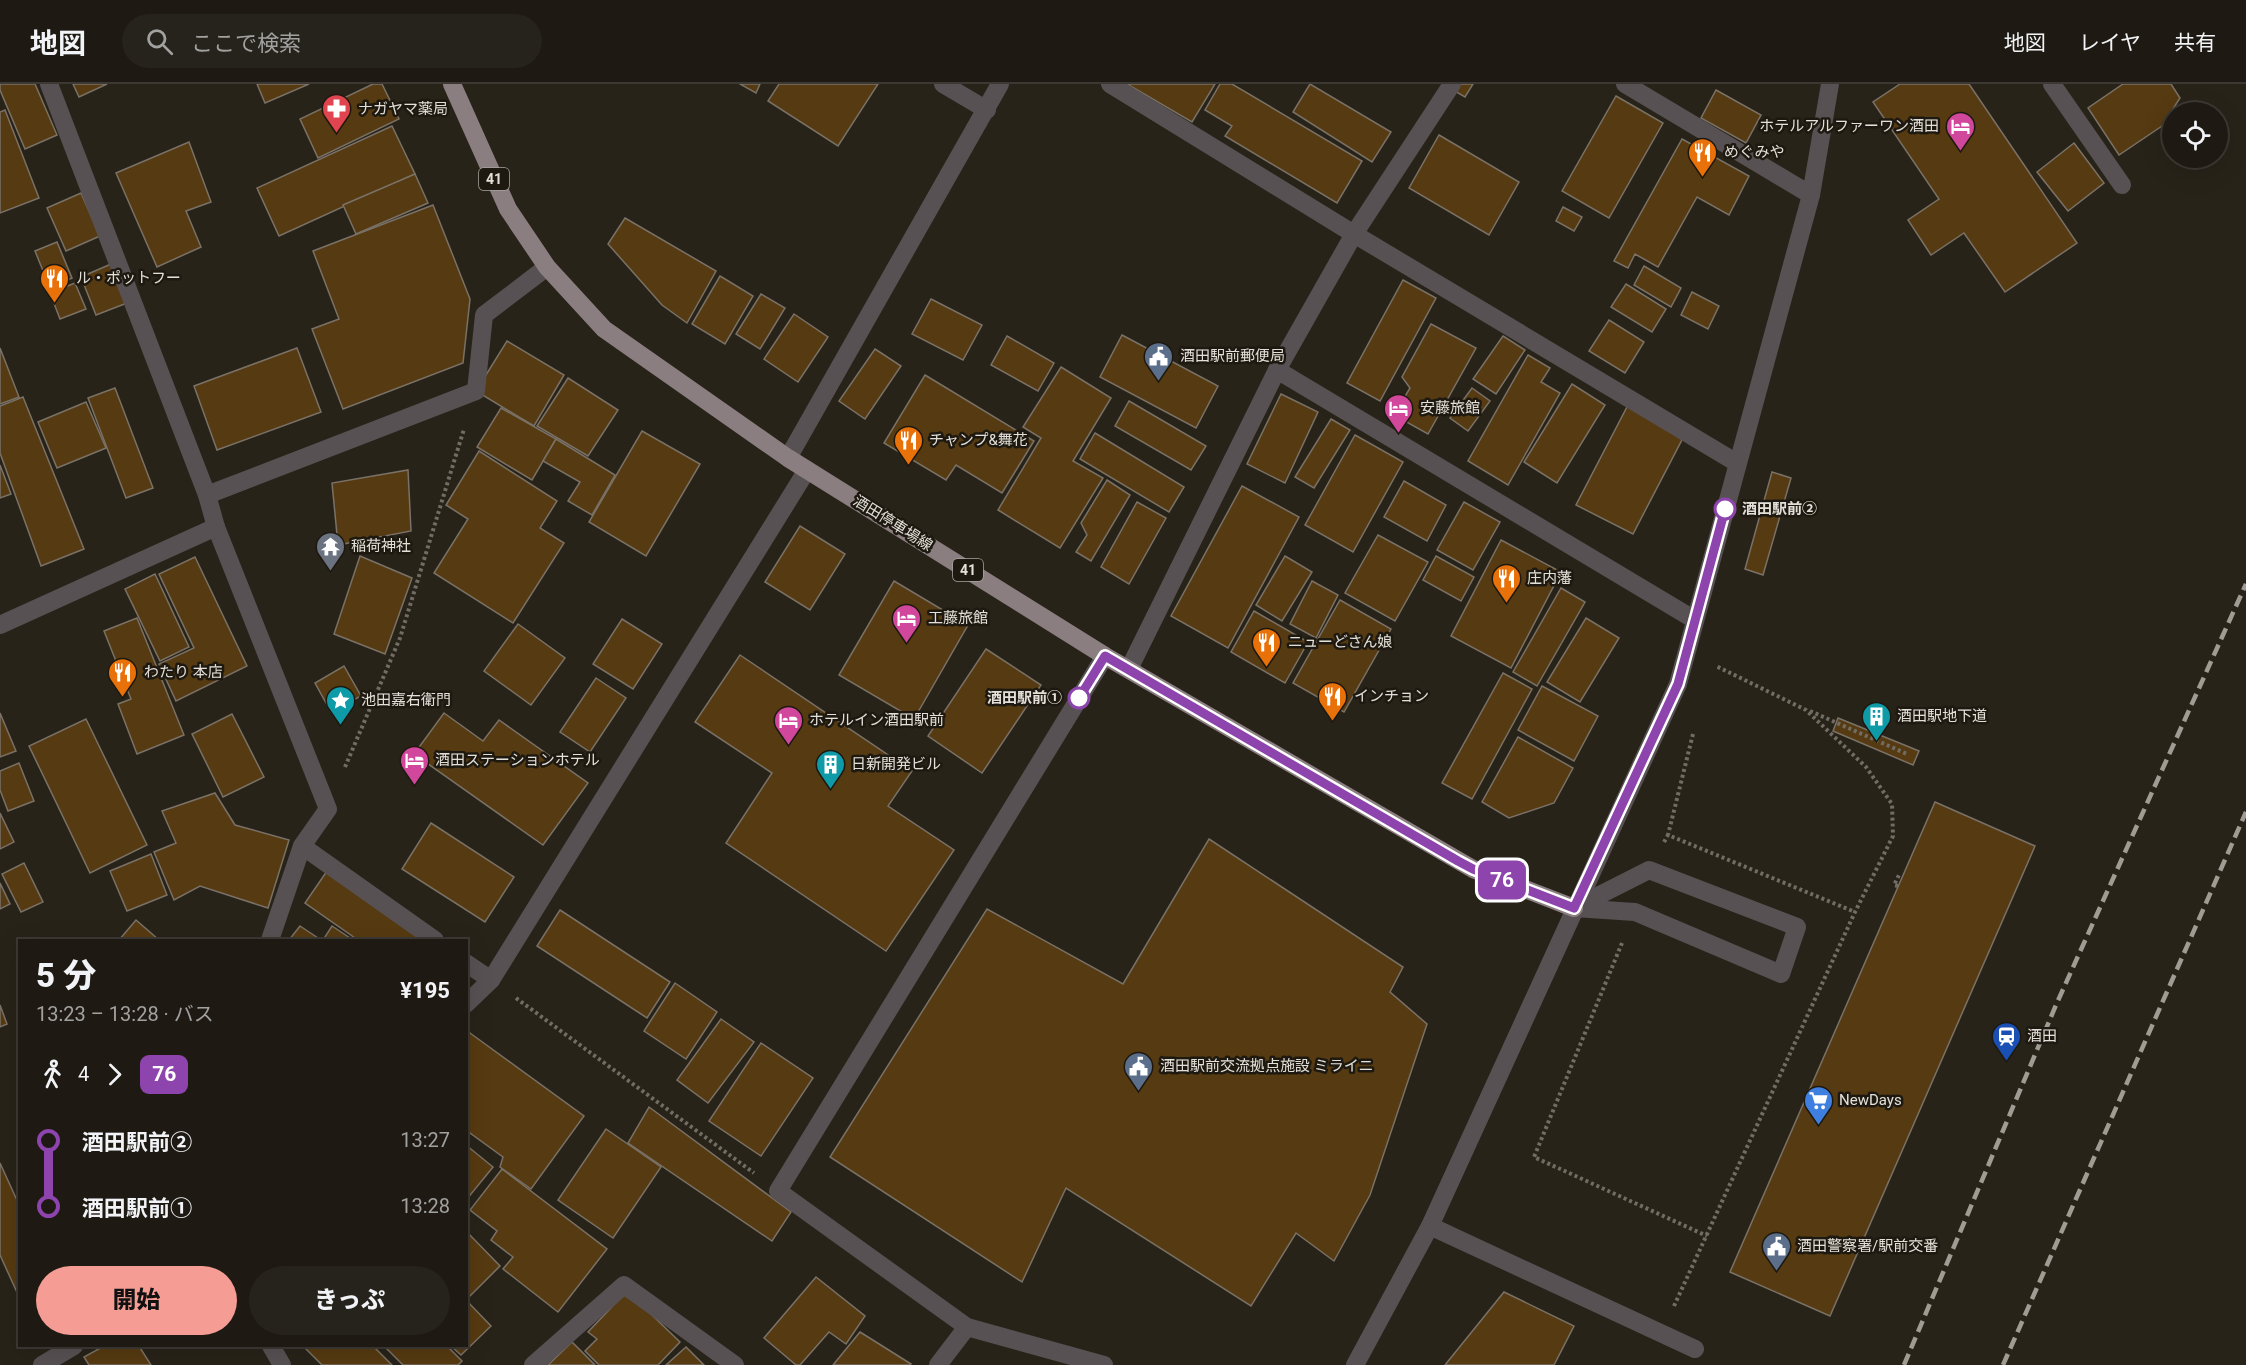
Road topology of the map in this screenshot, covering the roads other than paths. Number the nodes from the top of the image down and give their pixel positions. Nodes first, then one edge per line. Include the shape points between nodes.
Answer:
1 (49, 84) edge
2 (452, 84) edge
3 (943, 84) edge
4 (1000, 84) edge
5 (1110, 84) edge
6 (1452, 84) edge
7 (1625, 84) edge
8 (1830, 84) edge
9 (2052, 84) edge
10 (987, 110) junction
11 (2122, 184) dead end
12 (1811, 195) junction
13 (1354, 234) junction
14 (547, 267) junction
15 (1277, 370) junction
16 (788, 458) junction
17 (1737, 463) junction
18 (807, 470) junction
19 (207, 495) junction
20 (216, 527) junction
21 (1695, 620) junction
22 (0, 625) edge
23 (1105, 656) junction
24 (1129, 669) junction
25 (302, 846) junction
26 (1574, 908) junction
27 (270, 939) edge
28 (434, 939) edge
29 (468, 964) edge
30 (491, 980) junction
31 (468, 1002) edge
32 (1430, 1226) junction
33 (967, 1328) junction
34 (72, 1347) edge
35 (272, 1347) edge
36 (1695, 1349) dead end
37 (42, 1365) edge
38 (282, 1365) edge
39 (533, 1365) edge
40 (735, 1365) edge
41 (938, 1365) edge
42 (1104, 1365) edge
43 (1355, 1365) edge

1 - 19 street
2 - 14 main road, 酒田停車場線 / 41 via 508,209
3 - 10 street
4 - 10 street
5 - 13 street
6 - 13 street
7 - 12 street
8 - 12 street
9 - 11 street
10 - 16 street
12 - 17 street
13 - 15 street
13 - 17 street
14 - 16 main road, 酒田停車場線 / 41 via 604,329
14 - 19 street via 484,315 476,391
15 - 21 street
15 - 24 street
16 - 18 main road, 酒田停車場線 / 41
17 - 21 street
18 - 23 main road, 酒田停車場線 / 41
18 - 30 street
19 - 20 street
20 - 22 street
20 - 25 street via 328,809
21 - 26 street via 1678,684
23 - 24 main road, 酒田停車場線 / 41
23 - 33 street via 778,1191
24 - 26 main road, 酒田停車場線 / 41 via 1466,866
25 - 27 street
25 - 28 street
26 - 26 street via 1649,870 1797,927 1781,974 1635,912
26 - 32 street
29 - 30 street
30 - 31 street
32 - 36 street
32 - 43 street
33 - 41 street
33 - 42 street
34 - 37 street
35 - 38 street
39 - 40 street via 624,1285

